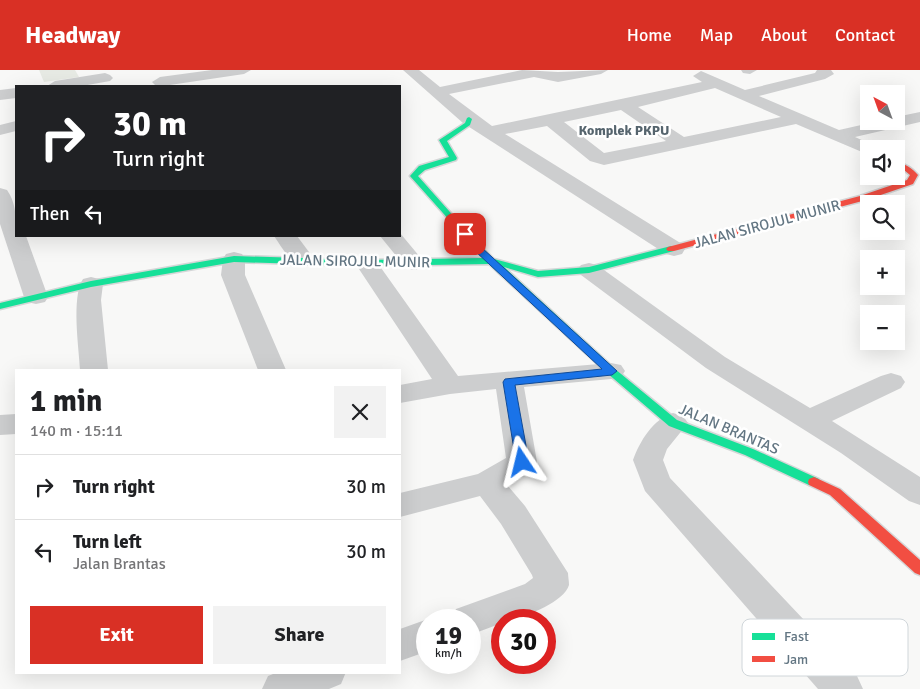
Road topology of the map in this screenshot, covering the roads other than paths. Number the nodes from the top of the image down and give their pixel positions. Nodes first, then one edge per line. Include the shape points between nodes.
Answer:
1 (244, 70) edge
2 (410, 70) edge
3 (601, 70) edge
4 (690, 70) edge
5 (824, 70) edge
6 (558, 77) junction
7 (106, 78) edge
8 (217, 81) edge
9 (160, 82) dead end
10 (195, 82) edge
11 (717, 84) junction
12 (61, 85) edge
13 (537, 89) dead end
14 (438, 92) junction
15 (744, 95) junction
16 (624, 105) junction
17 (920, 117) edge
18 (469, 119) junction
19 (549, 119) junction
20 (797, 119) junction
21 (15, 126) edge
22 (0, 130) edge
23 (490, 132) junction
24 (838, 136) junction
25 (684, 144) junction
26 (860, 146) edge
27 (905, 167) edge
28 (915, 184) edge
29 (0, 194) edge
30 (15, 237) edge
31 (15, 237) edge
32 (286, 237) edge
33 (392, 237) edge
34 (674, 249) junction
35 (234, 259) junction
36 (304, 260) junction
37 (491, 261) junction
38 (366, 263) junction
39 (414, 263) junction
40 (590, 270) junction
41 (91, 284) junction
42 (36, 297) junction
43 (0, 306) edge
44 (94, 369) edge
45 (272, 369) edge
46 (612, 371) junction
47 (509, 382) junction
48 (890, 382) dead end
49 (450, 385) junction
50 (401, 394) edge
51 (811, 419) junction
52 (672, 423) junction
53 (15, 424) edge
54 (0, 425) edge
55 (488, 483) junction
56 (920, 493) edge
57 (401, 504) edge
58 (920, 569) edge
59 (481, 615) edge
60 (779, 619) edge
61 (416, 639) edge
62 (401, 645) edge
63 (321, 674) edge
64 (830, 676) edge
65 (282, 689) edge
66 (842, 689) edge

1 - 8 street
2 - 14 street
3 - 6 street
4 - 11 street
5 - 15 street via 826,74 820,76
6 - 13 street via 563,82
6 - 14 street via 534,72
7 - 12 street
8 - 10 street
9 - 10 street
11 - 15 street
11 - 16 street
14 - 18 street
15 - 20 street
16 - 19 street
16 - 25 street
17 - 24 street
18 - 23 street
18 - 37 street, JALAN BRANTAS via 468,124 443,140 454,158 422,168 414,176
19 - 23 street
19 - 25 street via 597,158 604,160
20 - 24 street
20 - 25 street
21 - 22 street
23 - 34 street
24 - 26 street
27 - 28 street, JALAN SIROJUL MUNIR via 914,175
28 - 34 street, JALAN SIROJUL MUNIR
29 - 31 street
30 - 42 street
32 - 36 street
33 - 39 street
34 - 40 street, JALAN SIROJUL MUNIR
35 - 36 street, JALAN SIROJUL MUNIR
35 - 41 street, JALAN SIROJUL MUNIR
35 - 45 street via 233,275
36 - 38 street, JALAN SIROJUL MUNIR
37 - 39 street, JALAN SIROJUL MUNIR
37 - 40 street, JALAN SIROJUL MUNIR via 538,274
37 - 46 street, JALAN BRANTAS
38 - 39 street, JALAN SIROJUL MUNIR
38 - 49 street
40 - 51 street via 680,338
41 - 42 street, JALAN SIROJUL MUNIR
41 - 44 street
42 - 43 street, JALAN SIROJUL MUNIR
46 - 47 street
46 - 52 street, JALAN BRANTAS
47 - 49 street
47 - 55 street via 522,462
48 - 51 street
49 - 50 street
51 - 56 street
52 - 58 street, JALAN BRANTAS via 749,452 835,492
52 - 60 street via 653,446 648,460 656,483
53 - 54 street
55 - 57 street
55 - 59 street via 550,573 551,584 538,594
61 - 62 street
63 - 65 street
64 - 66 street

